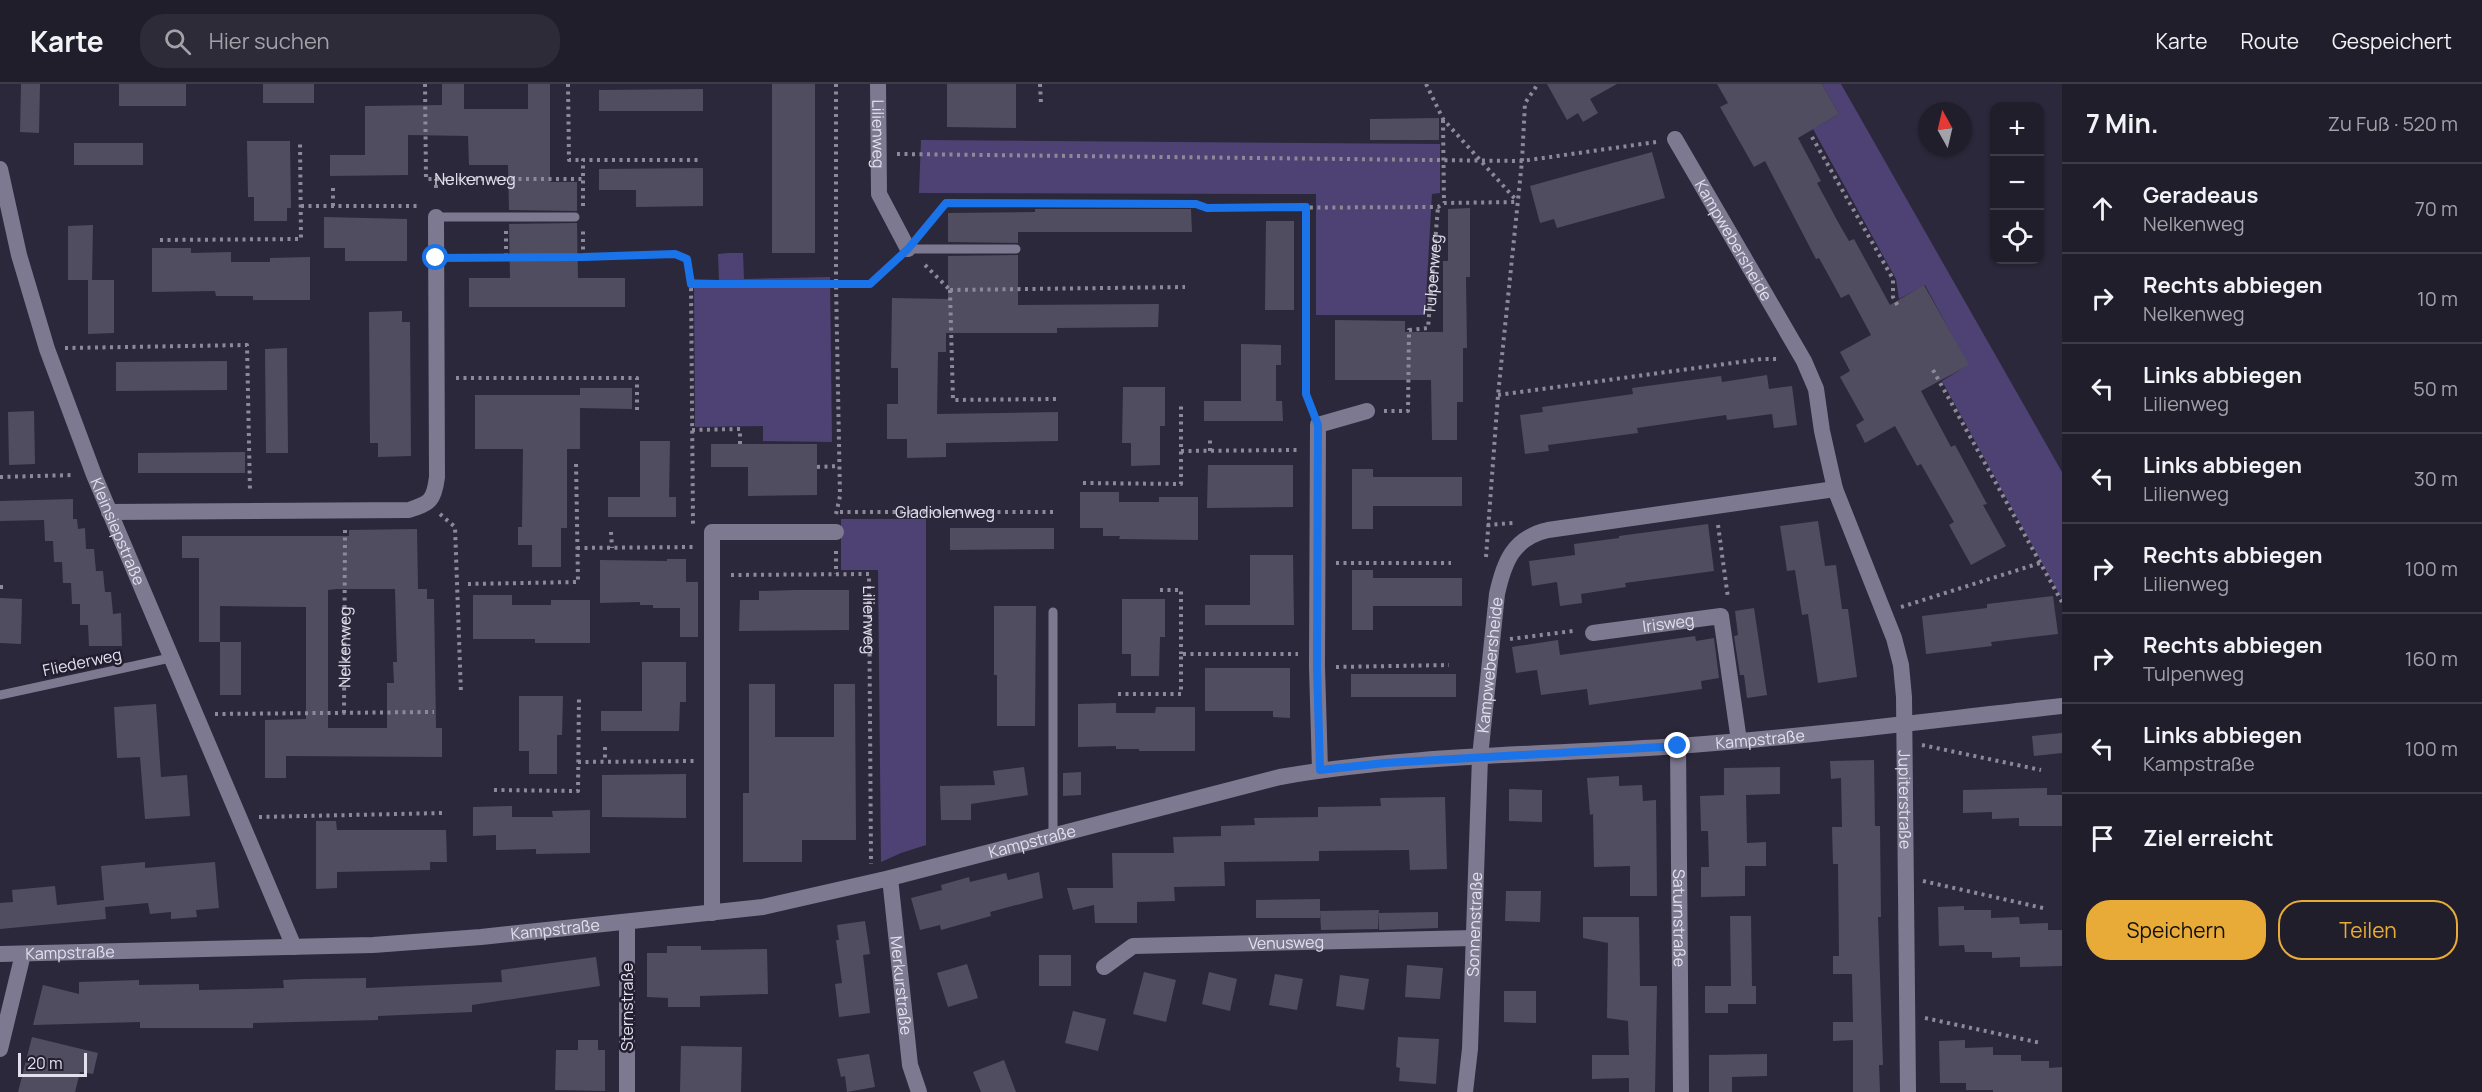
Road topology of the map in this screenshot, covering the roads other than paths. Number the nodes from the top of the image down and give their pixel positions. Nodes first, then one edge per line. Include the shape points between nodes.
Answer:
1 (878, 84) edge
2 (1675, 140) road end
3 (0, 169) edge
4 (431, 211) joint
5 (580, 218) road end
6 (908, 249) joint
7 (1016, 249) dead end
8 (1366, 411) road end
9 (1835, 489) junction
10 (109, 512) junction
11 (836, 532) road end
12 (1053, 612) dead end
13 (1593, 633) road end
14 (170, 658) junction
15 (0, 695) edge
16 (2062, 706) edge
17 (1904, 723) junction
18 (1739, 741) junction
19 (1678, 746) junction
20 (1480, 757) junction
21 (1320, 770) junction
22 (1053, 835) junction
23 (890, 878) junction
24 (712, 913) junction
25 (627, 922) junction
26 (1474, 938) junction
27 (294, 947) junction
28 (0, 954) edge
29 (23, 954) junction
30 (1104, 967) dead end
31 (0, 1049) edge
32 (627, 1092) edge
33 (919, 1092) edge
34 (1465, 1092) edge
35 (1681, 1092) edge
36 (1908, 1092) edge

1 - 6 street, Lilienweg via 879,194
2 - 9 street, Kampwebersheide via 1804,361 1816,388
3 - 10 street, Kleinsiepstraße via 19,255 47,349
4 - 5 lane
4 - 10 street via 436,258 437,477 435,493 428,503 409,510
6 - 7 lane
8 - 21 street via 1318,425
9 - 17 street, Kampwebersheide via 1885,612 1901,665
9 - 20 street, Kampwebersheide via 1533,534 1513,551 1502,569
10 - 14 street, Kleinsiepstraße
11 - 24 street via 712,532
12 - 22 lane
13 - 18 street, Irisweg via 1721,616
14 - 15 lane, Fliederweg
14 - 27 street, Kleinsiepstraße
16 - 17 street, Kampstraße
17 - 18 street, Kampstraße
17 - 36 street, Jupiterstraße
18 - 19 street, Kampstraße
19 - 20 street, Kampstraße
19 - 35 street, Saturnstraße
20 - 21 street, Kampstraße
20 - 26 street, Sonnenstraße
21 - 22 street, Kampstraße
22 - 23 street, Kampstraße
23 - 24 street, Kampstraße via 772,905
23 - 33 street, Merkurstraße via 910,1065
24 - 25 street, Kampstraße
25 - 27 street, Kampstraße via 469,938
25 - 32 street, Sternstraße
26 - 30 street, Venusweg via 1133,946
26 - 34 street, Sonnenstraße
27 - 29 street, Kampstraße
28 - 29 street, Kampstraße
29 - 31 street

